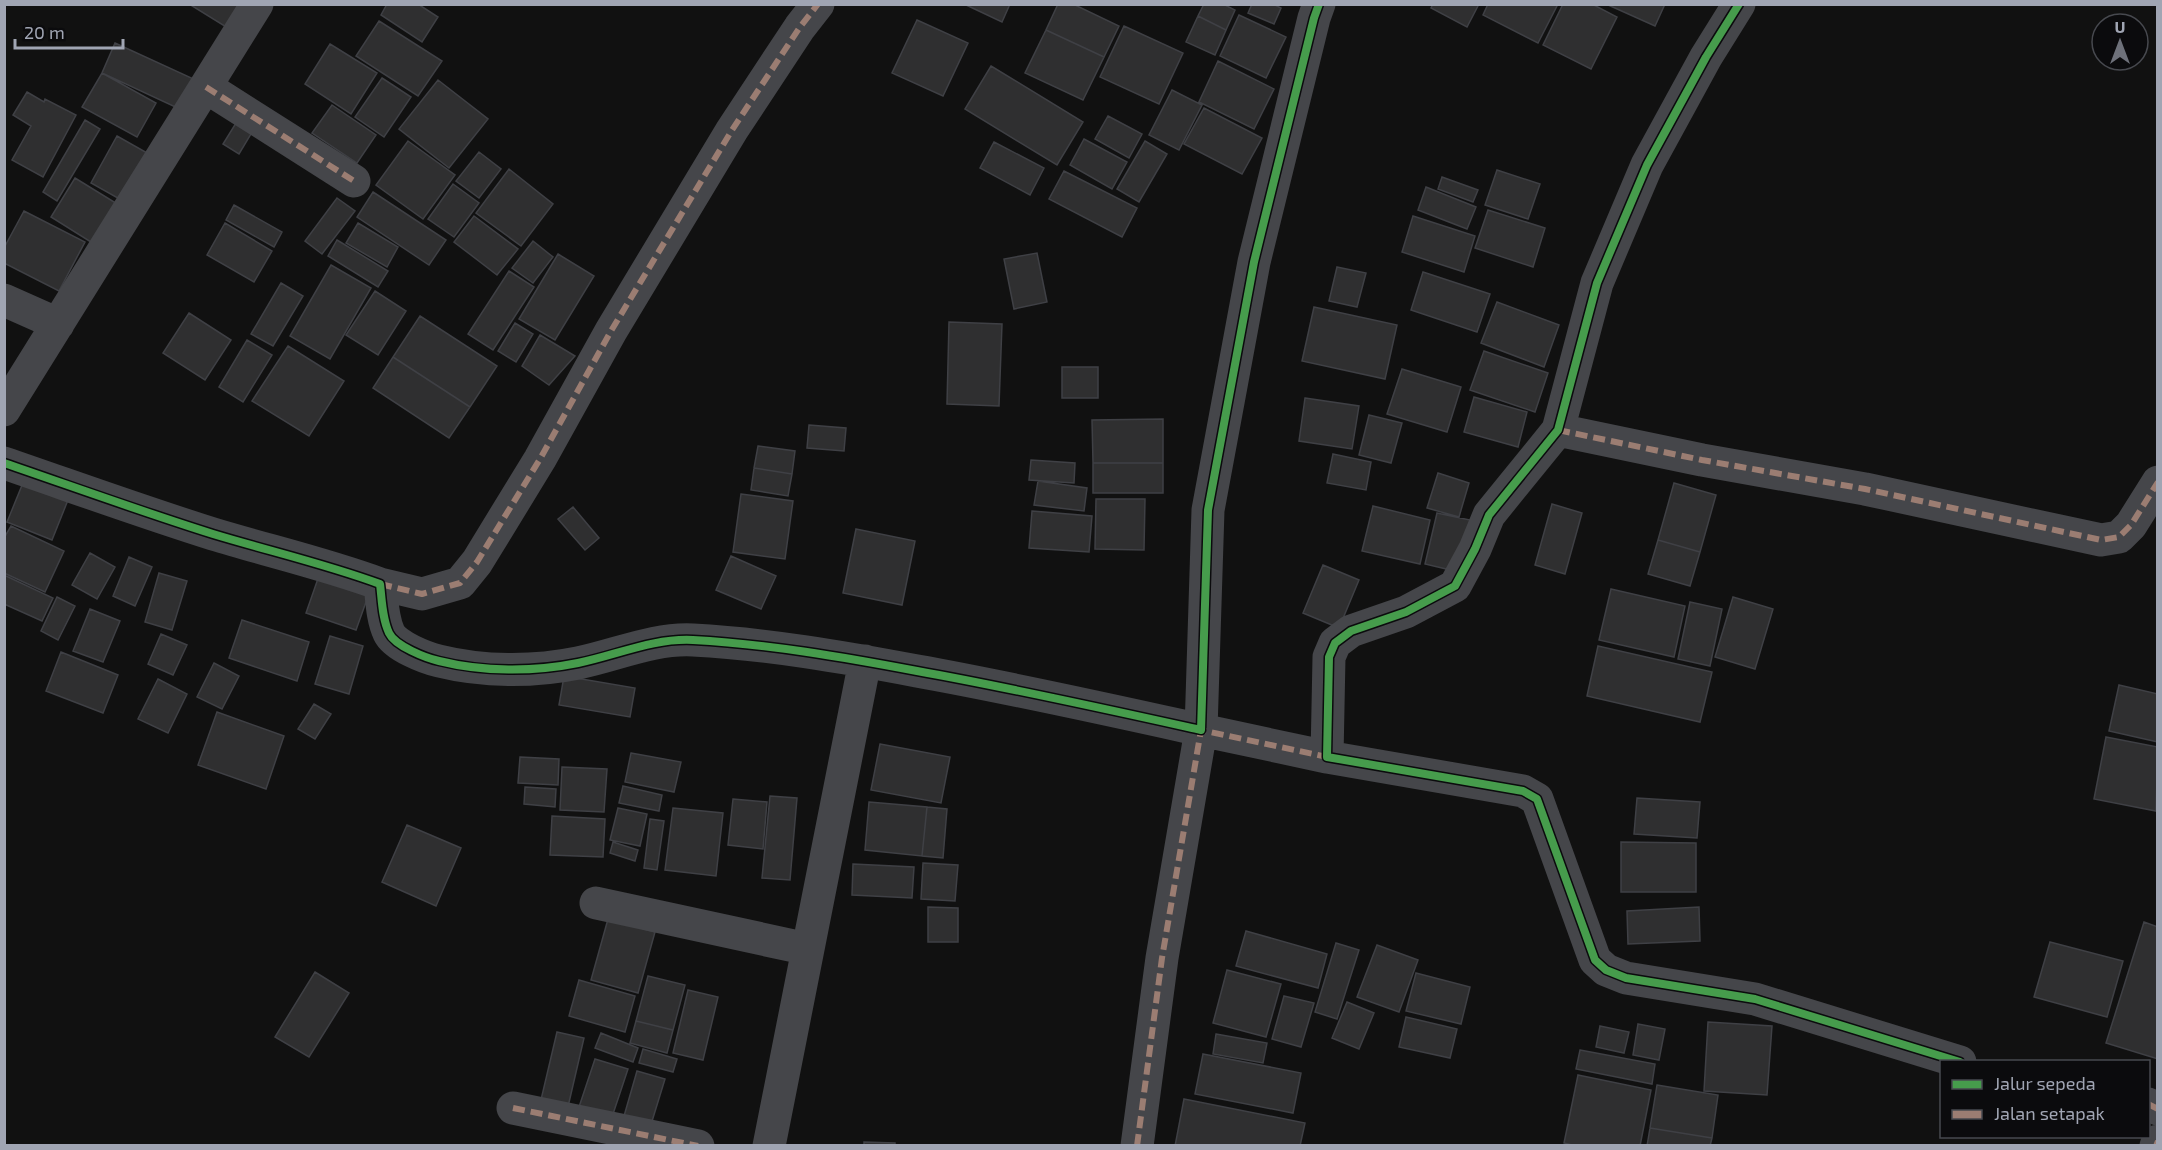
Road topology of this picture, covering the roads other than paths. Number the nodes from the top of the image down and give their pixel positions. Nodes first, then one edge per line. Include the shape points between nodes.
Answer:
1 (257, 4) edge
2 (818, 4) edge
3 (1319, 4) edge
4 (1739, 4) edge
5 (206, 87) junction
6 (354, 181) dead end
7 (4, 300) edge
8 (58, 324) junction
9 (4, 410) edge
10 (1558, 430) junction
11 (4, 463) edge
12 (2157, 482) edge
13 (380, 584) junction
14 (865, 661) junction
15 (1201, 730) junction
16 (1327, 758) junction
17 (596, 903) dead end
18 (808, 949) junction
19 (1953, 1060) edge
20 (513, 1108) dead end
21 (2157, 1141) edge
22 (698, 1146) edge
23 (769, 1146) edge
24 (1137, 1146) edge
25 (2156, 1146) edge

1 - 5 street
2 - 13 street via 732,130 477,562 460,583 422,594
3 - 15 street via 1254,262 1208,510
4 - 10 street via 1647,165 1597,284
5 - 6 street
5 - 8 street
7 - 8 street
8 - 9 street
10 - 12 street via 1865,489 2101,540 2119,537 2131,525
10 - 16 street via 1489,515 1455,586 1406,612 1351,631 1335,644 1329,657
11 - 13 street
13 - 14 street via 390,635 402,645 439,661 483,668 525,669 578,663 644,645 689,640
14 - 15 street
14 - 18 street
15 - 16 street
15 - 24 street via 1162,958
16 - 19 street via 1523,791 1537,800 1595,960 1606,970 1626,978 1755,999
17 - 18 street
18 - 23 street
20 - 22 street
21 - 25 street

